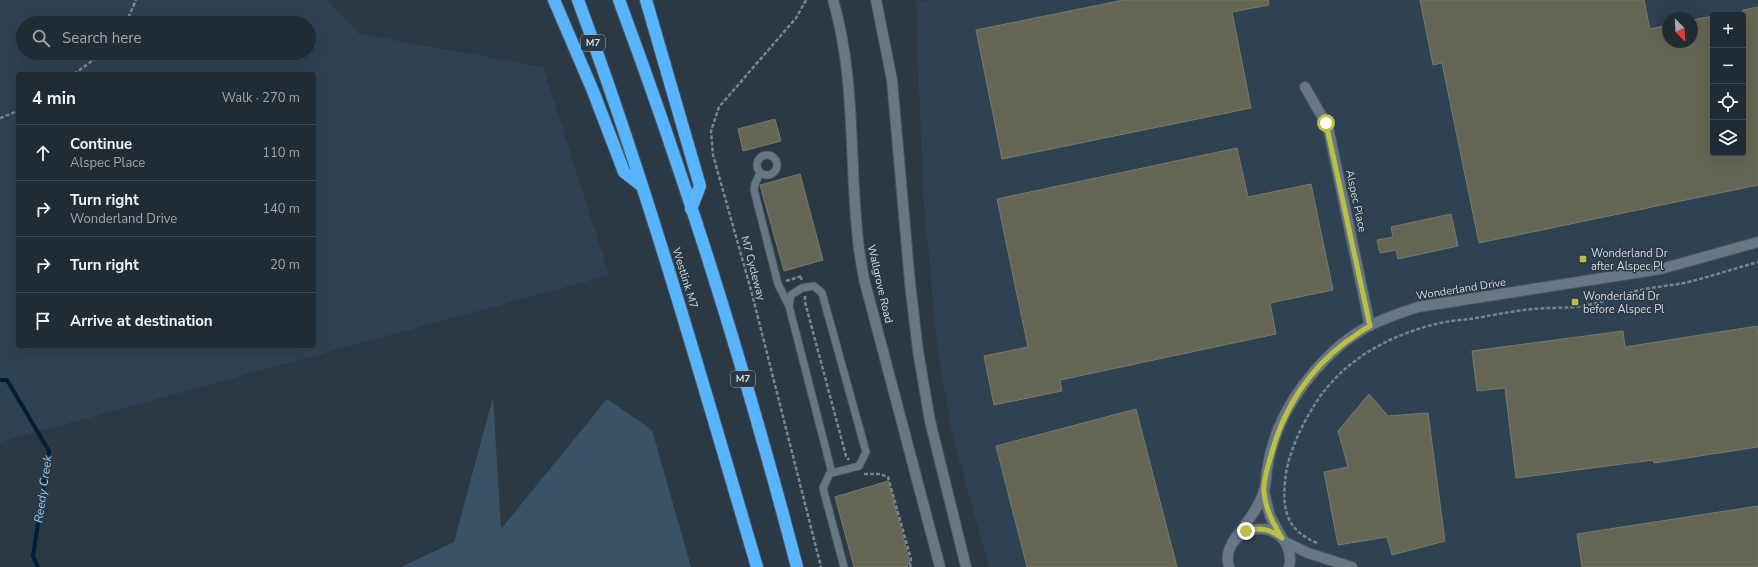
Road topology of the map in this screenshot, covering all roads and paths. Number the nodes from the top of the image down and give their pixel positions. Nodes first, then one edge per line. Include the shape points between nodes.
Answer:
1 (136, 0) edge
2 (554, 0) edge
3 (578, 0) edge
4 (619, 0) edge
5 (646, 0) edge
6 (806, 0) edge
7 (833, 0) edge
8 (876, 0) edge
9 (129, 16) edge
10 (93, 60) edge
11 (77, 72) edge
12 (1305, 87) dead end
13 (16, 112) edge
14 (0, 118) edge
15 (760, 173) dead end
16 (642, 186) junction
17 (691, 209) junction
18 (1758, 242) edge
19 (1758, 262) edge
20 (789, 306) junction
21 (1370, 326) junction
22 (832, 473) junction
23 (1264, 492) junction
24 (1283, 540) junction
25 (1232, 543) junction
26 (1319, 547) dead end
27 (793, 550) junction
28 (757, 567) edge
29 (792, 567) edge
30 (797, 567) edge
31 (821, 567) edge
32 (844, 567) edge
33 (940, 567) edge
34 (966, 567) edge
35 (1229, 567) edge
36 (1289, 567) edge
37 (1349, 567) edge
38 (1352, 567) edge
39 (1356, 567) edge

1 - 9 path
2 - 16 highway via 594,91 624,172
3 - 16 highway, Westlink M7 / M7
4 - 17 highway, M7
5 - 17 highway via 664,70 700,186
6 - 31 path, M7 Cycleway via 796,18 720,107 711,131 713,155 751,290
7 - 33 street, Wallgrove Road via 844,50 858,240 864,279
8 - 34 street via 892,80 918,351 930,421
10 - 11 path
12 - 21 street, Alspec Place via 1328,127
13 - 14 path
15 - 20 lane via 754,190 778,284
16 - 28 highway, Westlink M7 / M7 via 684,318
17 - 27 highway, M7 via 727,322
18 - 21 street, Wonderland Drive via 1661,269 1418,307 1392,315
19 - 26 path via 1685,283 1637,291 1616,299 1587,305 1521,310 1442,322 1406,332 1381,343 1351,363 1325,389 1300,431 1285,474 1284,503 1292,526 1299,534 1318,543
20 - 22 lane
20 - 22 lane via 791,295 802,288 814,286 822,293 866,452 859,466
21 - 23 street, Wonderland Drive via 1334,352 1315,370 1297,395 1278,430 1267,468
22 - 32 lane via 823,488
23 - 24 street, Wonderland Drive via 1270,516
23 - 25 street, Wonderland Drive via 1252,515
24 - 25 street via 1265,528 1255,528 1238,536
24 - 36 street, Wonderland Drive via 1290,552
24 - 38 street via 1308,553
25 - 35 street via 1228,553
27 - 29 lane
27 - 30 highway, M7
37 - 38 street
38 - 39 street

